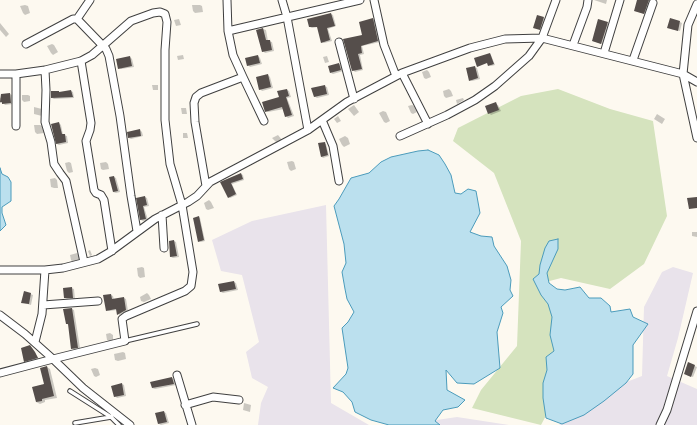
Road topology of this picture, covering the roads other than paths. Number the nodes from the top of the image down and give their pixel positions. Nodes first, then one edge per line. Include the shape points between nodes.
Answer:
1 (90, 0) edge
2 (227, 0) edge
3 (282, 0) edge
4 (360, 0) edge
5 (374, 0) edge
6 (556, 0) edge
7 (588, 0) edge
8 (620, 0) edge
9 (653, 3) dead end
10 (697, 4) edge
11 (287, 17) junction
12 (77, 19) junction
13 (228, 31) junction
14 (542, 38) junction
15 (339, 42) dead end
16 (26, 44) dead end
17 (573, 45) junction
18 (102, 46) junction
19 (604, 53) junction
20 (633, 60) junction
21 (81, 61) junction
22 (45, 70) junction
23 (0, 74) edge
24 (16, 74) junction
25 (399, 74) junction
26 (683, 74) junction
27 (242, 77) junction
28 (697, 82) edge
29 (354, 98) junction
30 (322, 120) junction
31 (264, 121) dead end
32 (428, 124) junction
33 (16, 126) dead end
34 (308, 130) junction
35 (400, 136) dead end
36 (697, 138) edge
37 (339, 181) dead end
38 (206, 186) junction
39 (182, 205) junction
40 (162, 215) junction
41 (137, 231) junction
42 (164, 248) dead end
43 (112, 251) junction
44 (84, 262) junction
45 (0, 270) edge
46 (45, 270) junction
47 (98, 301) dead end
48 (43, 305) junction
49 (697, 312) edge
50 (0, 315) edge
51 (197, 324) dead end
52 (125, 341) junction
53 (35, 342) junction
54 (53, 359) junction
55 (0, 373) edge
56 (176, 375) dead end
57 (70, 391) dead end
58 (239, 400) dead end
59 (185, 405) junction
60 (112, 415) junction
61 (75, 423) dead end
62 (119, 425) edge
63 (130, 425) edge
64 (192, 425) edge
65 (660, 425) edge

1 - 12 street
2 - 13 street
3 - 11 street
4 - 11 street
5 - 25 street via 384,45
6 - 14 street
7 - 17 street
8 - 19 street
9 - 20 street
10 - 26 street via 688,24
11 - 13 street
11 - 34 street
12 - 16 street
12 - 18 street
13 - 27 street via 233,55
14 - 17 street
14 - 25 street via 505,39 470,48
14 - 32 street via 529,56 495,86 475,100
15 - 29 street
17 - 19 street
18 - 21 street
18 - 39 street via 131,21 153,13 165,14 165,120 170,164
18 - 41 street via 109,56
19 - 20 street
20 - 26 street
21 - 22 street
21 - 43 street via 91,123 86,141 94,190 104,200
22 - 24 street
22 - 44 street via 45,122 54,164 66,181
23 - 24 street
24 - 33 street
25 - 29 street
25 - 32 street
26 - 28 street
26 - 36 street
27 - 31 street
27 - 38 street via 201,93 194,102
29 - 30 street
30 - 34 street
30 - 37 street via 333,146
32 - 35 street
34 - 38 street
38 - 39 street via 197,196
39 - 40 street
39 - 52 street via 193,272 191,286 185,292 123,318 121,322
40 - 41 street
40 - 42 street
41 - 43 street
43 - 44 street via 98,259
44 - 46 street
45 - 46 street
46 - 48 street
47 - 48 street
48 - 53 street
49 - 65 street
50 - 53 street
51 - 52 lane
52 - 54 street
53 - 54 street
54 - 55 street
54 - 60 street
56 - 59 street
57 - 60 lane
58 - 59 street via 213,397
59 - 64 street
60 - 61 lane
60 - 62 lane
60 - 63 street

